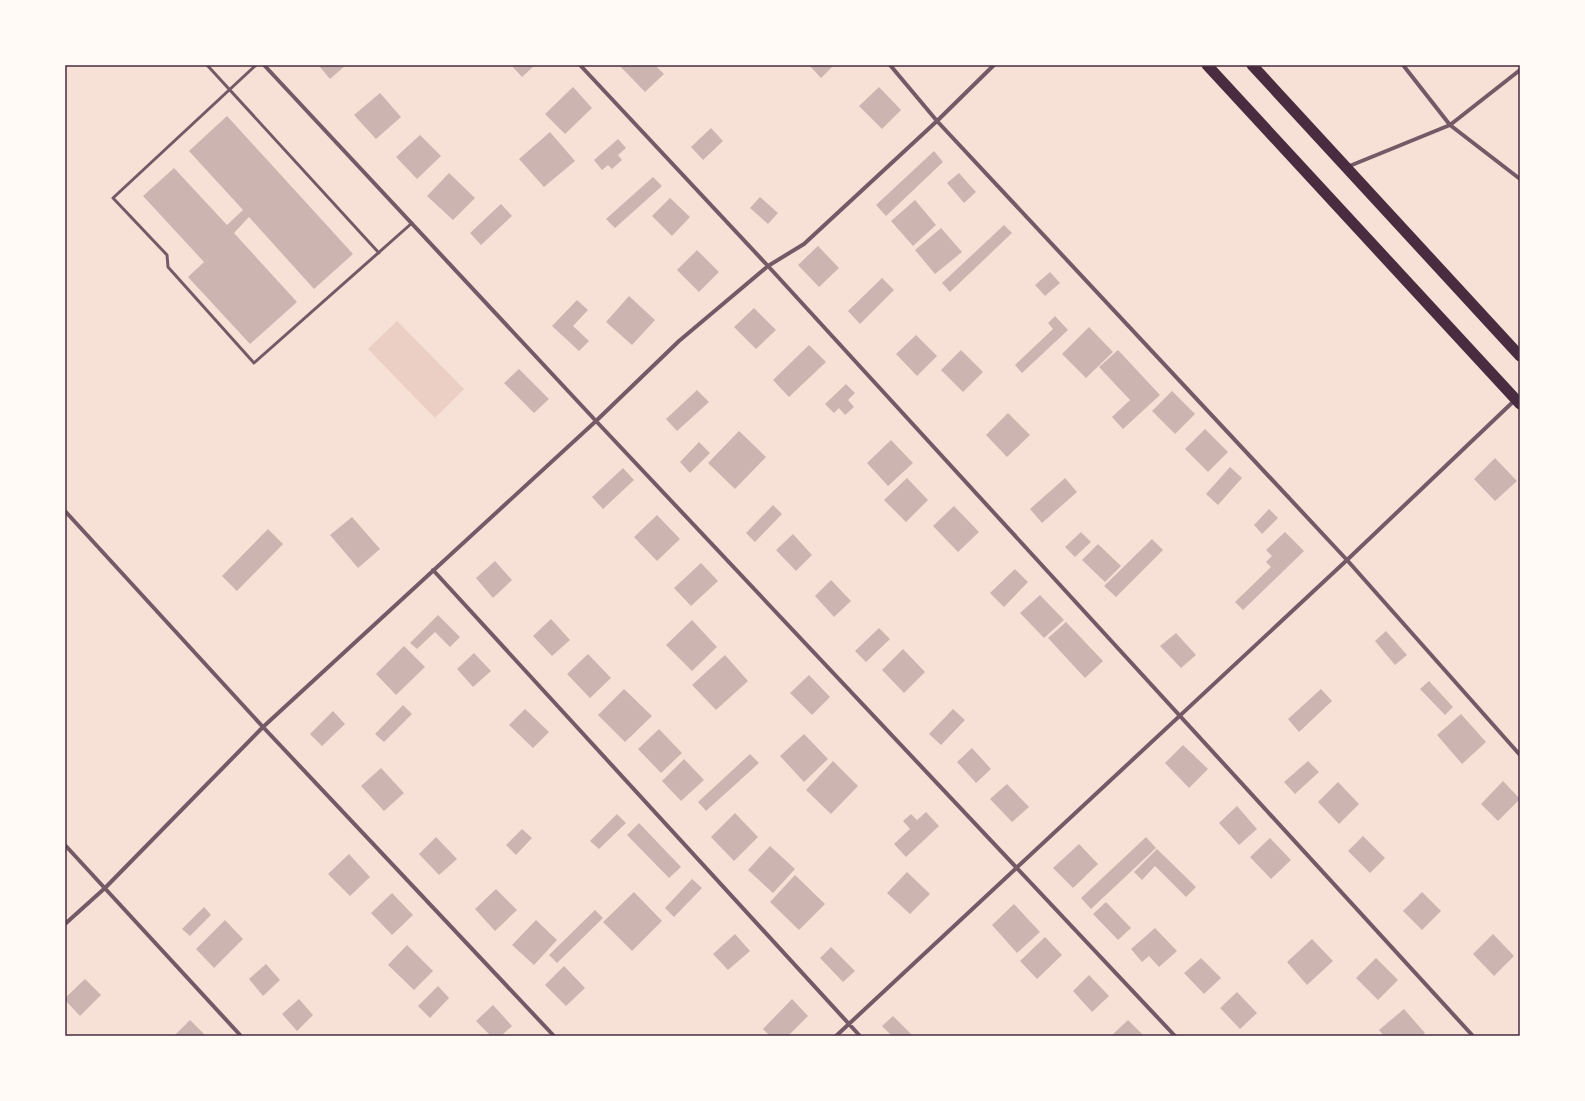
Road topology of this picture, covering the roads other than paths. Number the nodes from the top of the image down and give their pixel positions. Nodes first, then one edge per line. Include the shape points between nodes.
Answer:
1 (207, 65) edge
2 (256, 65) edge
3 (264, 65) edge
4 (580, 65) edge
5 (890, 65) edge
6 (994, 65) edge
7 (1207, 65) edge
8 (1252, 65) edge
9 (1403, 65) edge
10 (1520, 70) edge
11 (230, 90) junction
12 (937, 121) junction
13 (1450, 125) junction
14 (1347, 167) junction
15 (1520, 179) edge
16 (412, 223) junction
17 (379, 253) junction
18 (768, 266) junction
19 (1520, 356) edge
20 (1519, 399) edge
21 (596, 421) junction
22 (65, 510) edge
23 (1347, 560) junction
24 (433, 570) junction
25 (1180, 716) junction
26 (263, 727) junction
27 (1520, 755) edge
28 (65, 845) edge
29 (1017, 868) junction
30 (106, 888) junction
31 (65, 924) edge
32 (850, 1024) junction
33 (241, 1036) edge
34 (554, 1036) edge
35 (836, 1036) edge
36 (860, 1036) edge
37 (1174, 1036) edge
38 (1472, 1036) edge

1 - 11 lane
2 - 11 lane
3 - 16 street
4 - 18 street
5 - 12 street
6 - 12 street
7 - 20 highway
8 - 14 highway
9 - 13 street
10 - 13 street
11 - 17 lane
11 - 17 lane via 113,198 167,255 168,267 254,363
12 - 18 street via 804,244
12 - 23 street
13 - 14 street
13 - 15 street
14 - 19 highway
16 - 17 lane
16 - 21 street
18 - 21 street via 679,341
18 - 25 street
20 - 23 street
21 - 24 street
21 - 29 street
22 - 26 street
23 - 25 street
23 - 27 street
24 - 26 street
24 - 32 street
25 - 29 street
25 - 38 street
26 - 30 street
26 - 34 street
28 - 30 street
29 - 32 street
29 - 37 street
30 - 31 street
30 - 33 street
32 - 35 street
32 - 36 street

